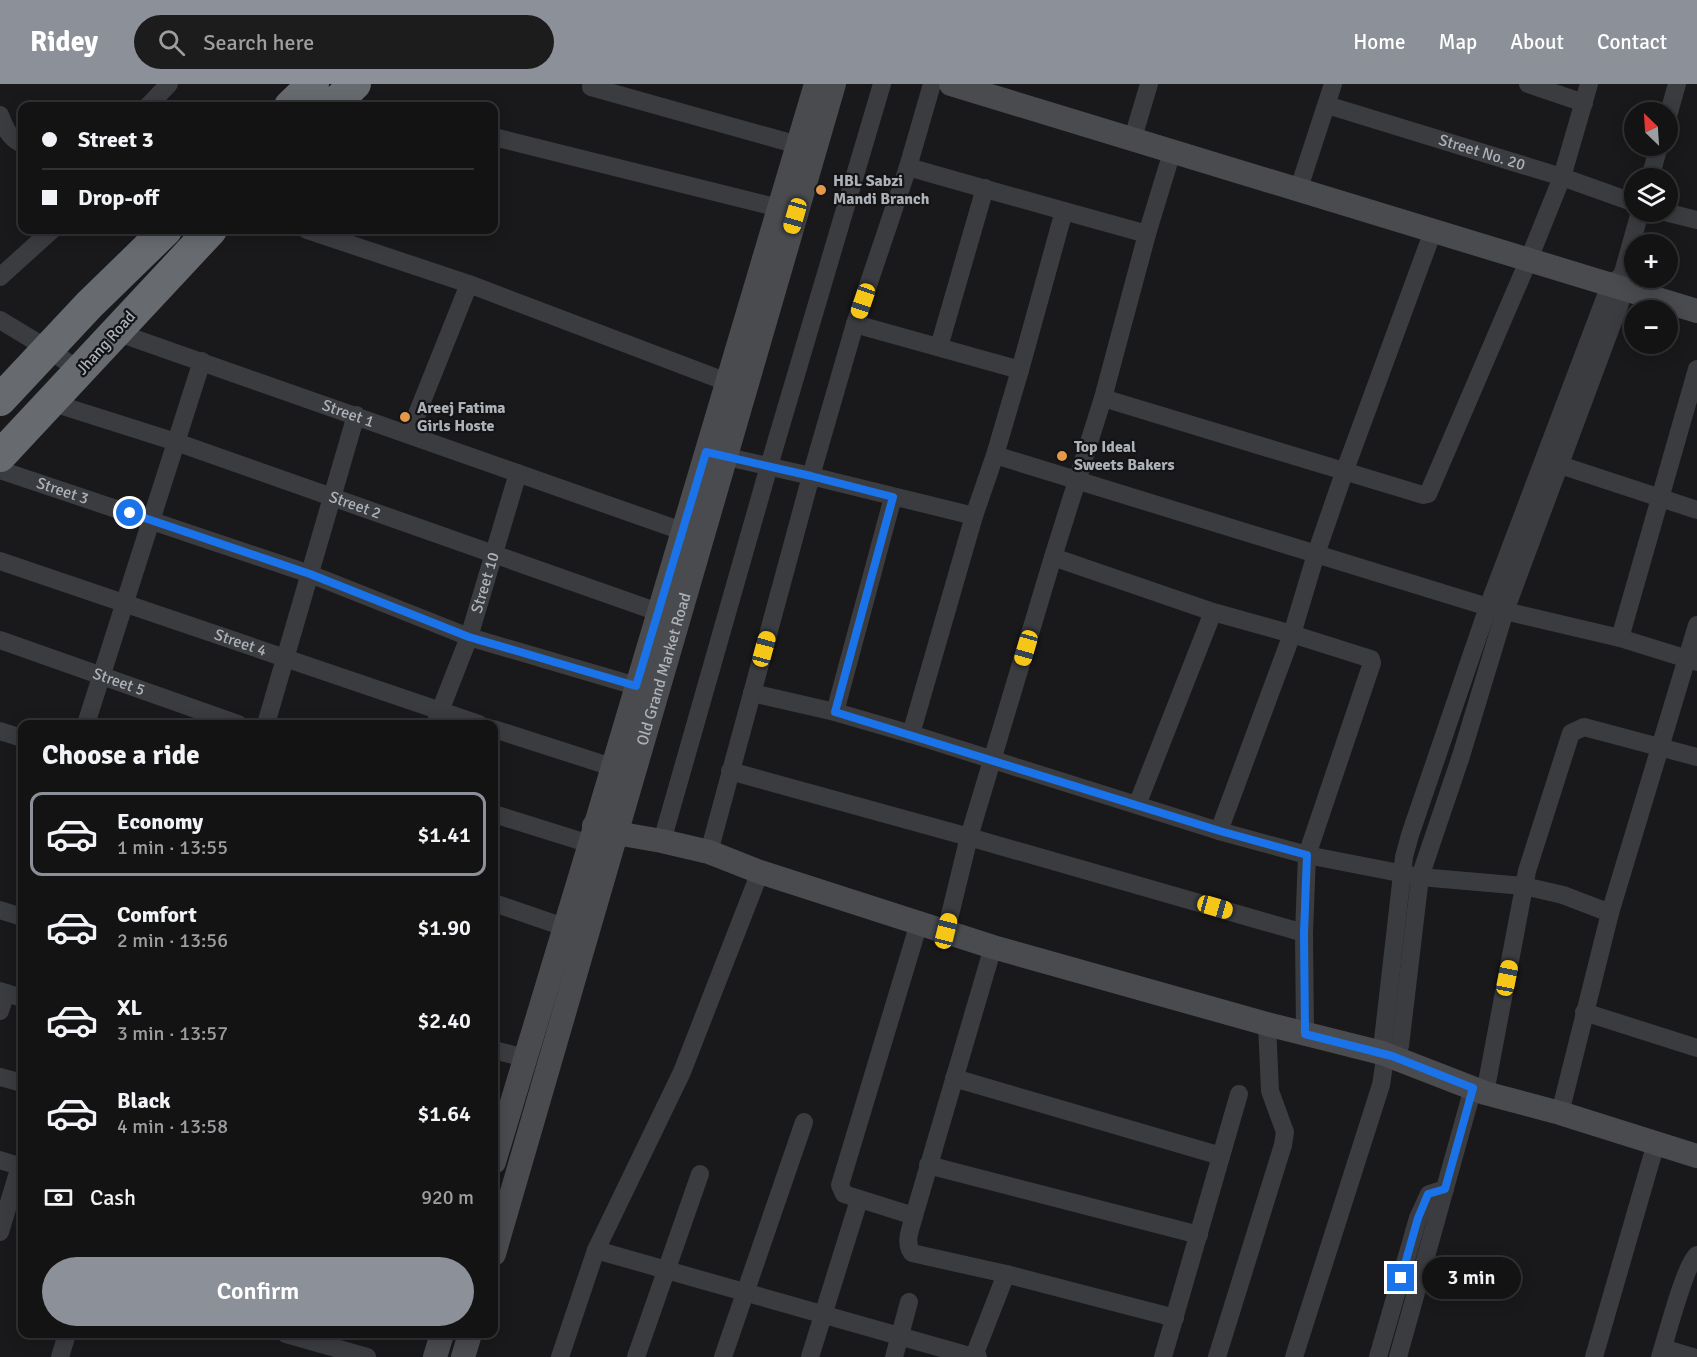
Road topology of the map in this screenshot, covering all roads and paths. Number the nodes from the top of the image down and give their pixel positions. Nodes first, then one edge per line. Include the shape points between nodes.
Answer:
1 (169, 84) edge
2 (313, 84) edge
3 (355, 84) edge
4 (816, 84) edge
5 (834, 84) edge
6 (882, 84) edge
7 (932, 84) edge
8 (951, 84) edge
9 (1149, 84) edge
10 (1333, 84) edge
11 (1528, 84) edge
12 (1589, 84) edge
13 (1677, 84) edge
14 (599, 87) edge
15 (152, 102) edge
16 (294, 102) edge
17 (336, 102) edge
18 (1672, 102) edge
19 (1584, 103) junction
20 (1327, 105) junction
21 (0, 115) edge
22 (498, 138) edge
23 (1132, 141) junction
24 (18, 142) edge
25 (798, 145) junction
26 (1172, 152) junction
27 (908, 167) junction
28 (1562, 177) junction
29 (985, 188) junction
30 (1298, 191) junction
31 (1624, 199) edge
32 (779, 208) junction
33 (1064, 211) junction
34 (1678, 215) edge
35 (1697, 220) edge
36 (1637, 222) edge
37 (1433, 231) junction
38 (48, 234) edge
39 (162, 234) edge
40 (207, 234) edge
41 (319, 234) edge
42 (1147, 234) junction
43 (1529, 259) junction
44 (0, 277) edge
45 (469, 284) junction
46 (1618, 284) junction
47 (1697, 311) edge
48 (0, 320) edge
49 (855, 324) junction
50 (116, 332) junction
51 (939, 347) junction
52 (48, 349) junction
53 (202, 361) junction
54 (1697, 369) edge
55 (1020, 370) junction
56 (80, 371) junction
57 (727, 382) junction
58 (1103, 398) junction
59 (0, 399) edge
60 (50, 402) junction
61 (356, 416) junction
62 (409, 434) junction
63 (176, 442) junction
64 (715, 454) junction
65 (995, 455) junction
66 (0, 456) edge
67 (1552, 463) junction
68 (769, 466) junction
69 (0, 470) edge
70 (1345, 470) junction
71 (519, 473) junction
72 (811, 476) junction
73 (1077, 482) junction
74 (332, 497) junction
75 (893, 497) junction
76 (1660, 498) junction
77 (1697, 510) edge
78 (974, 516) junction
79 (151, 520) junction
80 (682, 531) junction
81 (495, 554) junction
82 (1316, 554) junction
83 (1053, 557) junction
84 (0, 561) edge
85 (310, 574) junction
86 (125, 603) junction
87 (1496, 609) junction
88 (658, 612) junction
89 (1213, 612) junction
90 (1697, 625) edge
91 (1292, 634) junction
92 (469, 637) junction
93 (1620, 638) junction
94 (0, 640) edge
95 (286, 657) junction
96 (1692, 660) edge
97 (102, 675) junction
98 (636, 686) junction
99 (752, 693) junction
100 (835, 712) junction
101 (437, 718) edge
102 (87, 720) edge
103 (227, 720) edge
104 (267, 720) edge
105 (498, 730) edge
106 (0, 731) edge
107 (910, 734) junction
108 (18, 737) edge
109 (1659, 746) junction
110 (1697, 757) edge
111 (993, 761) junction
112 (612, 767) junction
113 (730, 771) junction
114 (1137, 805) junction
115 (498, 815) edge
116 (1220, 831) junction
117 (600, 834) junction
118 (969, 837) junction
119 (662, 841) junction
120 (709, 852) junction
121 (1307, 855) junction
122 (760, 872) junction
123 (1411, 876) junction
124 (1524, 886) junction
125 (498, 904) edge
126 (0, 910) edge
127 (1610, 913) junction
128 (18, 916) edge
129 (919, 922) junction
130 (564, 927) junction
131 (946, 931) junction
132 (1304, 933) junction
133 (993, 947) junction
134 (10, 994) edge
135 (0, 1011) edge
136 (1584, 1012) junction
137 (1267, 1024) junction
138 (1305, 1034) junction
139 (1697, 1048) edge
140 (498, 1051) edge
141 (525, 1058) junction
142 (1386, 1058) junction
143 (0, 1077) edge
144 (954, 1078) junction
145 (18, 1082) edge
146 (1479, 1090) junction
147 (1239, 1094) dead end
148 (1560, 1113) junction
149 (804, 1122) dead end
150 (498, 1131) edge
151 (1656, 1143) junction
152 (1221, 1156) junction
153 (1697, 1156) edge
154 (0, 1160) edge
155 (928, 1165) junction
156 (18, 1166) edge
157 (700, 1174) dead end
158 (18, 1176) edge
159 (1445, 1189) junction
160 (859, 1200) junction
161 (914, 1216) junction
162 (0, 1232) edge
163 (1199, 1234) junction
164 (498, 1238) edge
165 (596, 1250) junction
166 (1697, 1255) edge
167 (667, 1270) junction
168 (1006, 1274) junction
169 (747, 1292) junction
170 (909, 1302) dead end
171 (822, 1314) junction
172 (1175, 1318) junction
173 (899, 1337) junction
174 (66, 1338) edge
175 (300, 1338) edge
176 (441, 1338) edge
177 (469, 1338) edge
178 (1662, 1353) edge
179 (60, 1357) edge
180 (367, 1357) edge
181 (435, 1357) edge
182 (464, 1357) edge
183 (560, 1357) edge
184 (636, 1357) edge
185 (723, 1357) edge
186 (810, 1357) edge
187 (894, 1357) edge
188 (975, 1357) edge
189 (1163, 1357) edge
190 (1217, 1357) edge
191 (1294, 1357) edge
192 (1378, 1357) edge
193 (1398, 1357) edge
194 (1594, 1357) edge
195 (1693, 1357) edge

1 - 15 street
2 - 16 highway
3 - 17 highway
4 - 25 street, Old Grand Market Road
5 - 64 street, Old Grand Market Road
6 - 68 street
7 - 27 street
8 - 23 street
9 - 23 street
10 - 20 street
11 - 19 street
12 - 19 street
13 - 18 street
14 - 25 street
19 - 28 street
20 - 28 street, Street No. 20
20 - 30 street
21 - 24 street via 6,131
22 - 32 street
23 - 26 street
25 - 32 street, Old Grand Market Road
26 - 30 street
26 - 42 street
27 - 29 street
27 - 49 street
28 - 31 street, Street No. 20
28 - 43 street
29 - 33 street
29 - 51 street
30 - 37 street
32 - 57 street, Old Grand Market Road
33 - 42 street
33 - 55 street
34 - 35 street
36 - 46 street
37 - 43 street
37 - 70 street
38 - 44 street
39 - 52 highway
40 - 50 highway, Jhang Road
41 - 45 street
42 - 58 street
43 - 46 street
43 - 70 street via 1428,494
45 - 57 street
45 - 62 street
46 - 47 street
46 - 67 street
48 - 52 street
49 - 51 street
49 - 72 street
50 - 53 street, Street 1
50 - 56 highway, Jhang Road
51 - 55 street
52 - 56 street
52 - 59 highway
53 - 61 street, Street 1
53 - 63 street
54 - 76 street
55 - 65 street
56 - 60 highway, Jhang Road
57 - 64 street, Old Grand Market Road
58 - 70 street
58 - 73 street
60 - 63 street, Street 2
60 - 66 highway, Jhang Road
61 - 62 street, Street 1
61 - 74 street
62 - 71 street, Street 1
63 - 74 street, Street 2
63 - 79 street
64 - 68 street
64 - 80 street, Old Grand Market Road
64 - 117 street, Old Grand Market Road
65 - 73 street
65 - 78 street
67 - 76 street
67 - 87 street
68 - 72 street
68 - 119 street
69 - 79 street, Street 3
70 - 82 street
71 - 80 street, Street 1
71 - 81 street, Street 10
72 - 75 street
72 - 99 street
73 - 82 street
73 - 83 street
74 - 81 street, Street 2
74 - 85 street
75 - 78 street
75 - 100 street
76 - 77 street
76 - 93 street
78 - 107 street
79 - 85 street, Street 3
79 - 86 street
80 - 88 street, Old Grand Market Road
81 - 88 street, Street 2
81 - 92 street, Street 10
82 - 87 street
82 - 91 street
83 - 89 street
83 - 111 street
84 - 86 street, Street 4
85 - 92 street, Street 3
85 - 95 street
86 - 95 street, Street 4
86 - 97 street
87 - 93 street
87 - 123 street via 1410,835 1404,857
88 - 98 street, Old Grand Market Road
89 - 91 street
89 - 114 street
90 - 96 street
91 - 116 street
91 - 121 street via 1368,657 1372,663
92 - 98 street, Street 3
92 - 101 street, Street 10
93 - 96 street
94 - 97 street, Street 5
95 - 101 street, Street 4
95 - 104 street
96 - 109 street
97 - 102 street
97 - 103 street, Street 5
98 - 112 street, Old Grand Market Road
99 - 100 street
99 - 113 street
100 - 107 street
105 - 112 street
106 - 108 street
107 - 111 street
109 - 110 street
109 - 124 street via 1584,727 1571,733
109 - 127 street
111 - 114 street
111 - 118 street
112 - 117 street, Old Grand Market Road
113 - 118 street
113 - 120 street
114 - 116 street
115 - 117 street
116 - 121 street
117 - 119 street
117 - 130 street, Old Grand Market Road
117 - 164 street, Old Grand Market Road
118 - 131 street
118 - 132 street
119 - 120 street
120 - 122 street
121 - 123 street
121 - 132 street
122 - 129 street
122 - 165 street via 682,1071
123 - 124 street
123 - 142 street via 1400,1046
124 - 127 street
124 - 146 street
125 - 130 street
126 - 128 street
127 - 136 street
129 - 131 street
129 - 160 street via 840,1185 844,1194
130 - 141 street, Old Grand Market Road
131 - 133 street
132 - 138 street
133 - 137 street
133 - 144 street
134 - 135 street
136 - 139 street
136 - 148 street
137 - 138 street
137 - 190 street via 1270,1091 1286,1132
138 - 142 street
140 - 141 street
141 - 150 street, Old Grand Market Road
142 - 146 street
142 - 191 street via 1381,1085
143 - 145 street
144 - 152 street
144 - 155 street
146 - 148 street
146 - 159 street
147 - 152 street
148 - 151 street
149 - 169 street
151 - 153 street
151 - 194 street
152 - 163 street
154 - 156 street
155 - 161 street
155 - 163 street
157 - 167 street
158 - 162 street
159 - 192 street via 1428,1194 1418,1218
159 - 193 street
160 - 161 street
160 - 171 street
161 - 168 street via 908,1242 912,1253
163 - 172 street
165 - 167 street
165 - 183 street
166 - 178 street
167 - 169 street
167 - 184 street
168 - 172 street
168 - 188 street
169 - 171 street
169 - 185 street
170 - 173 street
171 - 173 street
171 - 186 street
172 - 189 street
173 - 187 street
173 - 188 street
174 - 179 street
175 - 180 street
176 - 181 street
177 - 182 street
178 - 195 street

